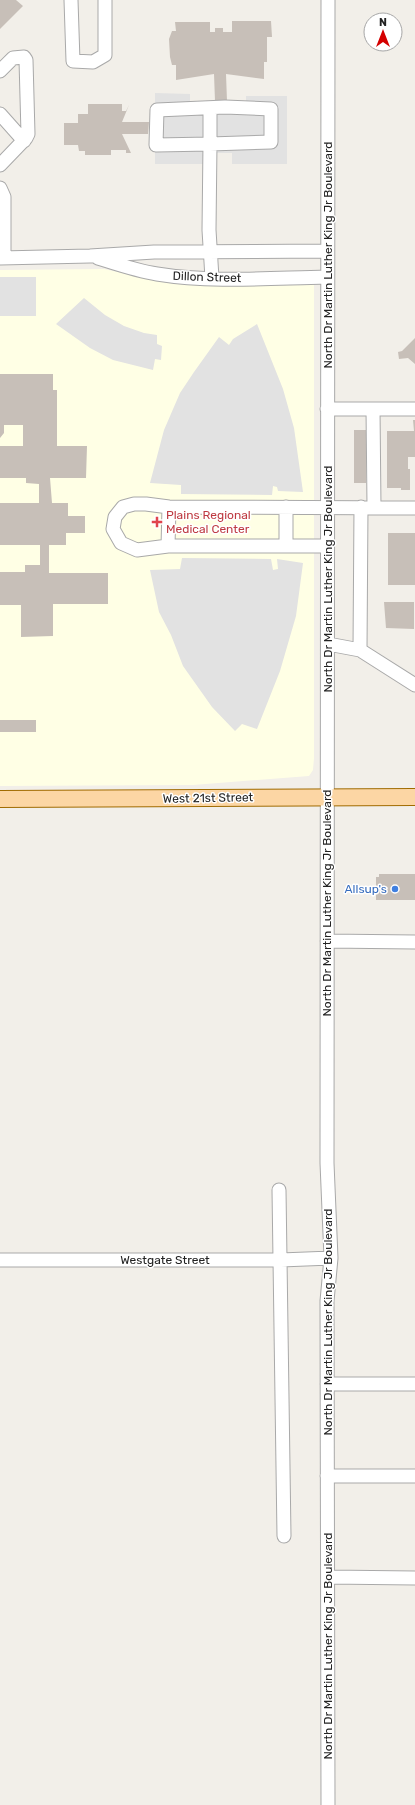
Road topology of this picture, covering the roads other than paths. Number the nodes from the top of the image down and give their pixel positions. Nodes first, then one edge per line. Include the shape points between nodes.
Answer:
1 (71, 0) edge
2 (105, 0) edge
3 (328, 0) edge
4 (0, 71) edge
5 (210, 108) junction
6 (0, 114) edge
7 (24, 141) junction
8 (210, 144) junction
9 (0, 165) edge
10 (0, 188) edge
11 (327, 251) junction
12 (210, 252) junction
13 (90, 256) junction
14 (2, 258) edge
15 (327, 277) junction
16 (212, 278) junction
17 (327, 409) junction
18 (373, 409) junction
19 (415, 409) edge
20 (327, 507) junction
21 (169, 508) junction
22 (286, 508) junction
23 (367, 508) junction
24 (415, 508) edge
25 (168, 546) junction
26 (286, 546) junction
27 (326, 546) junction
28 (328, 644) junction
29 (360, 650) junction
30 (415, 685) edge
31 (328, 796) junction
32 (415, 797) edge
33 (0, 799) edge
34 (327, 941) junction
35 (415, 942) edge
36 (279, 1190) dead end
37 (331, 1258) junction
38 (0, 1260) edge
39 (281, 1260) junction
40 (327, 1384) junction
41 (415, 1384) edge
42 (327, 1476) junction
43 (415, 1476) edge
44 (284, 1536) dead end
45 (328, 1577) junction
46 (415, 1578) edge
47 (328, 1805) edge

1 - 2 street via 73,61 93,62 105,56
3 - 11 street, North Dr Martin Luther King Jr Boulevard
4 - 7 street via 13,58 24,57 26,60 28,134
5 - 8 street
5 - 8 street via 157,110 156,145
5 - 8 street via 271,109 271,142
6 - 7 street
7 - 9 street
8 - 12 street
10 - 14 street via 4,197
11 - 12 street, Dillon Street
11 - 15 street, North Dr Martin Luther King Jr Boulevard
12 - 13 street, Dillon Street
12 - 16 street
13 - 14 street, Dillon Street
13 - 16 street, Dillon Street via 156,274
15 - 16 street, Dillon Street
15 - 17 street, North Dr Martin Luther King Jr Boulevard
17 - 18 street
17 - 20 street, North Dr Martin Luther King Jr Boulevard
18 - 19 street
18 - 23 street
20 - 22 street
20 - 23 street
20 - 27 street, North Dr Martin Luther King Jr Boulevard
21 - 22 street
21 - 25 street
21 - 25 street via 146,504 134,504 123,508 115,517 113,529 121,543 137,550
22 - 26 street
23 - 24 street
23 - 29 street
25 - 26 street
26 - 27 street
27 - 28 street, North Dr Martin Luther King Jr Boulevard
28 - 29 street
28 - 31 street, North Dr Martin Luther King Jr Boulevard
29 - 30 street
31 - 32 main road, West 21st Street
31 - 33 main road, West 21st Street
31 - 34 street, North Dr Martin Luther King Jr Boulevard
34 - 35 street
34 - 37 street, North Dr Martin Luther King Jr Boulevard via 327,1163
36 - 39 street
37 - 39 street, Westgate Street
37 - 40 street, North Dr Martin Luther King Jr Boulevard via 327,1301
38 - 39 street, Westgate Street
39 - 44 street
40 - 41 street
40 - 42 street, North Dr Martin Luther King Jr Boulevard
42 - 43 street
42 - 45 street, North Dr Martin Luther King Jr Boulevard
45 - 46 street
45 - 47 street, North Dr Martin Luther King Jr Boulevard

